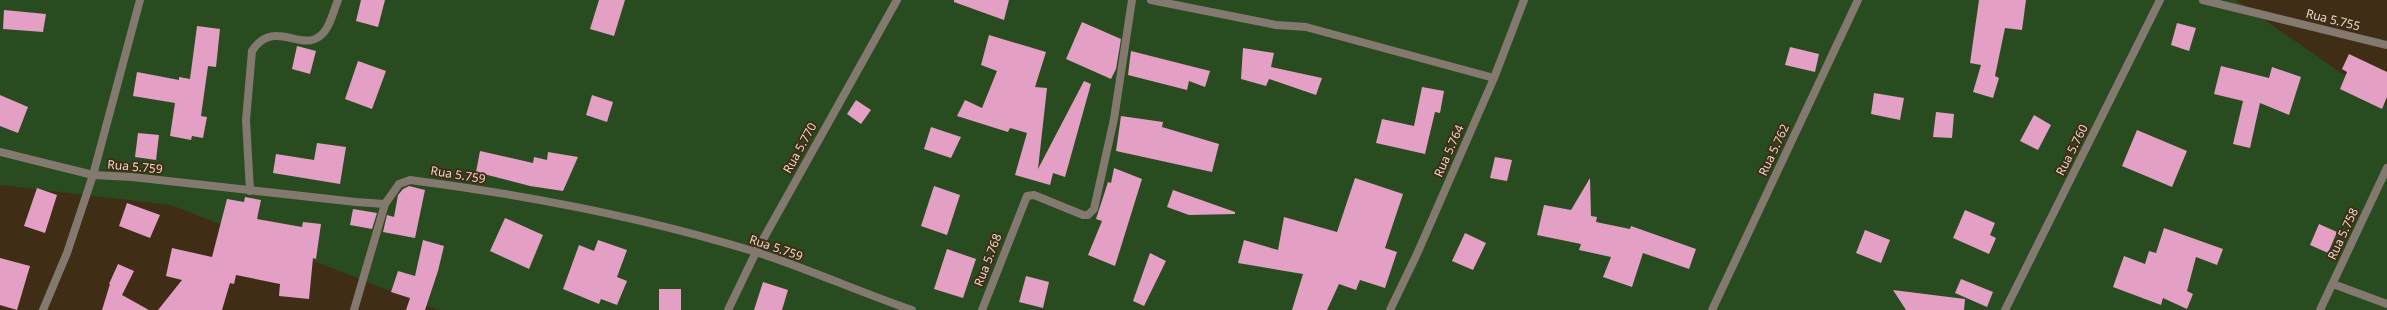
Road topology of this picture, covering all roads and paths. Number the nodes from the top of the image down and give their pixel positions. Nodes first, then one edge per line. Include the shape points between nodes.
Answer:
1 (140, 0) edge
2 (338, 0) edge
3 (897, 0) edge
4 (1132, 0) edge
5 (1151, 0) edge
6 (1524, 0) edge
7 (1858, 0) edge
8 (2160, 0) edge
9 (2202, 0) edge
10 (2387, 46) edge
11 (1494, 78) junction
12 (0, 152) edge
13 (2387, 168) edge
14 (93, 175) junction
15 (250, 191) junction
16 (384, 204) junction
17 (756, 252) junction
18 (2333, 284) junction
19 (2387, 304) edge
20 (43, 310) edge
21 (354, 310) edge
22 (728, 310) edge
23 (912, 310) edge
24 (982, 310) edge
25 (1390, 310) edge
26 (1712, 310) edge
27 (2005, 310) edge
28 (2320, 310) edge

1 - 14 street
2 - 15 street via 327,28 320,37 313,40 269,36 258,42 252,51 246,120
3 - 17 street, Rua 5.770
4 - 24 street, Rua 5.768 via 1114,119 1094,209 1088,215 1083,215 1027,196
5 - 11 street via 1276,25 1306,27
6 - 11 street, Rua 5.764
7 - 26 street, Rua 5.762
8 - 27 street, Rua 5.760
9 - 10 street, Rua 5.755
11 - 25 street, Rua 5.764
12 - 14 street, Rua 5.759
13 - 18 street, Rua 5.758
14 - 15 street, Rua 5.759
14 - 20 street via 67,253
15 - 16 street, Rua 5.759
16 - 17 street, Rua 5.759 via 399,184 410,180 609,213
16 - 21 street
17 - 22 street, Rua 5.770
17 - 23 street, Rua 5.759
18 - 19 street
18 - 28 street, Rua 5.758

